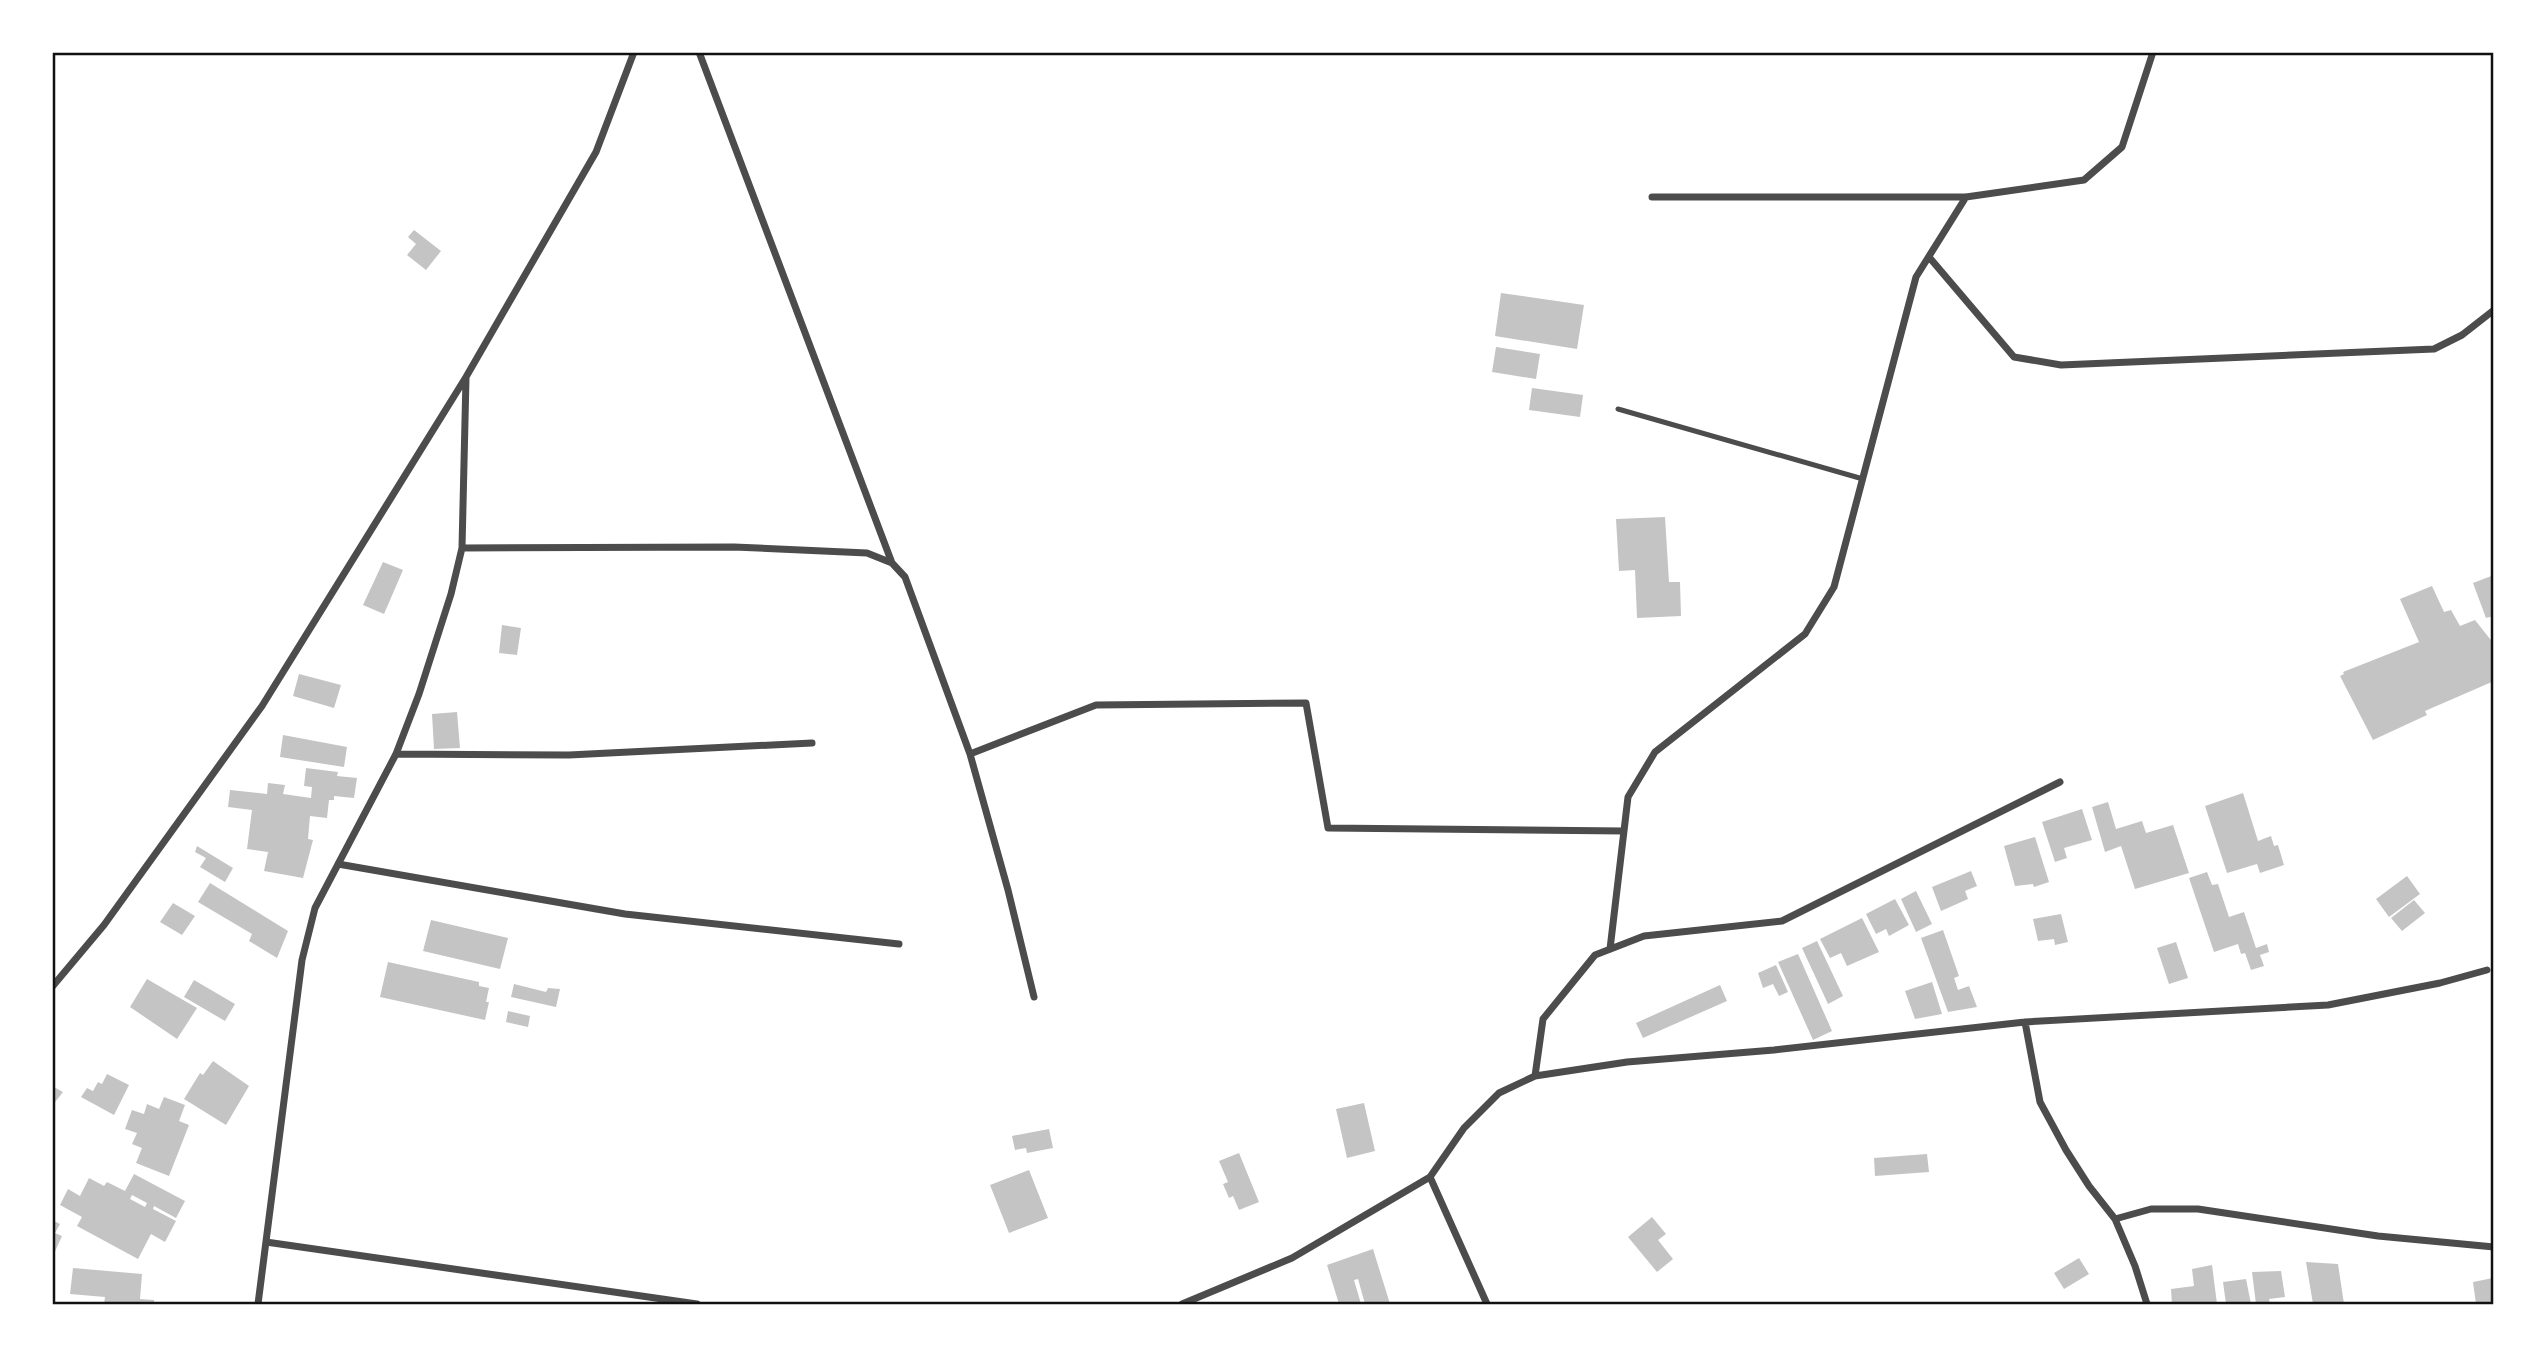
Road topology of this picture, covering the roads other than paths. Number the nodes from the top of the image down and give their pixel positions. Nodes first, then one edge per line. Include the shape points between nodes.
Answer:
1 (634, 52) edge
2 (699, 52) edge
3 (2153, 52) edge
4 (1652, 197) dead end
5 (1966, 197) junction
6 (1929, 257) junction
7 (2494, 310) edge
8 (466, 377) junction
9 (1618, 409) dead end
10 (1863, 479) junction
11 (461, 548) junction
12 (892, 563) junction
13 (812, 743) dead end
14 (396, 754) junction
15 (970, 754) junction
16 (2060, 782) dead end
17 (1624, 831) junction
18 (338, 864) junction
19 (899, 944) dead end
20 (1610, 949) junction
21 (2487, 970) dead end
22 (52, 987) edge
23 (1034, 997) dead end
24 (2025, 1021) junction
25 (1535, 1076) junction
26 (1430, 1177) junction
27 (2115, 1219) junction
28 (266, 1242) junction
29 (2494, 1247) edge
30 (258, 1304) edge
31 (697, 1304) edge
32 (1182, 1304) edge
33 (1487, 1304) edge
34 (2147, 1304) edge

1 - 8 street via 596,152
2 - 12 street
3 - 5 street via 2122,147 2084,180
4 - 5 street
5 - 6 street
6 - 7 street via 2014,357 2061,365 2434,349 2462,335
6 - 10 street via 1916,277
8 - 11 street
8 - 22 street via 262,706 104,925
9 - 10 lane
10 - 17 street via 1834,587 1805,634 1655,751 1628,797
11 - 12 street via 734,547 867,553
11 - 14 street via 423,682
12 - 15 street via 905,577
13 - 14 street via 569,755
14 - 18 street
15 - 17 street via 1096,705 1306,703 1328,828
15 - 23 street
16 - 20 street via 1782,921 1644,936
17 - 20 street
18 - 19 street via 625,914
18 - 28 street via 315,908 302,960
20 - 25 street via 1595,955 1543,1019
21 - 24 street via 2440,984 2328,1005
24 - 25 street via 1627,1062
24 - 27 street via 2040,1102 2077,1168
25 - 26 street via 1499,1093 1464,1128
26 - 32 street via 1292,1258
26 - 33 street
27 - 29 street via 2151,1209 2198,1209 2378,1236
27 - 34 street
28 - 30 street
28 - 31 street

